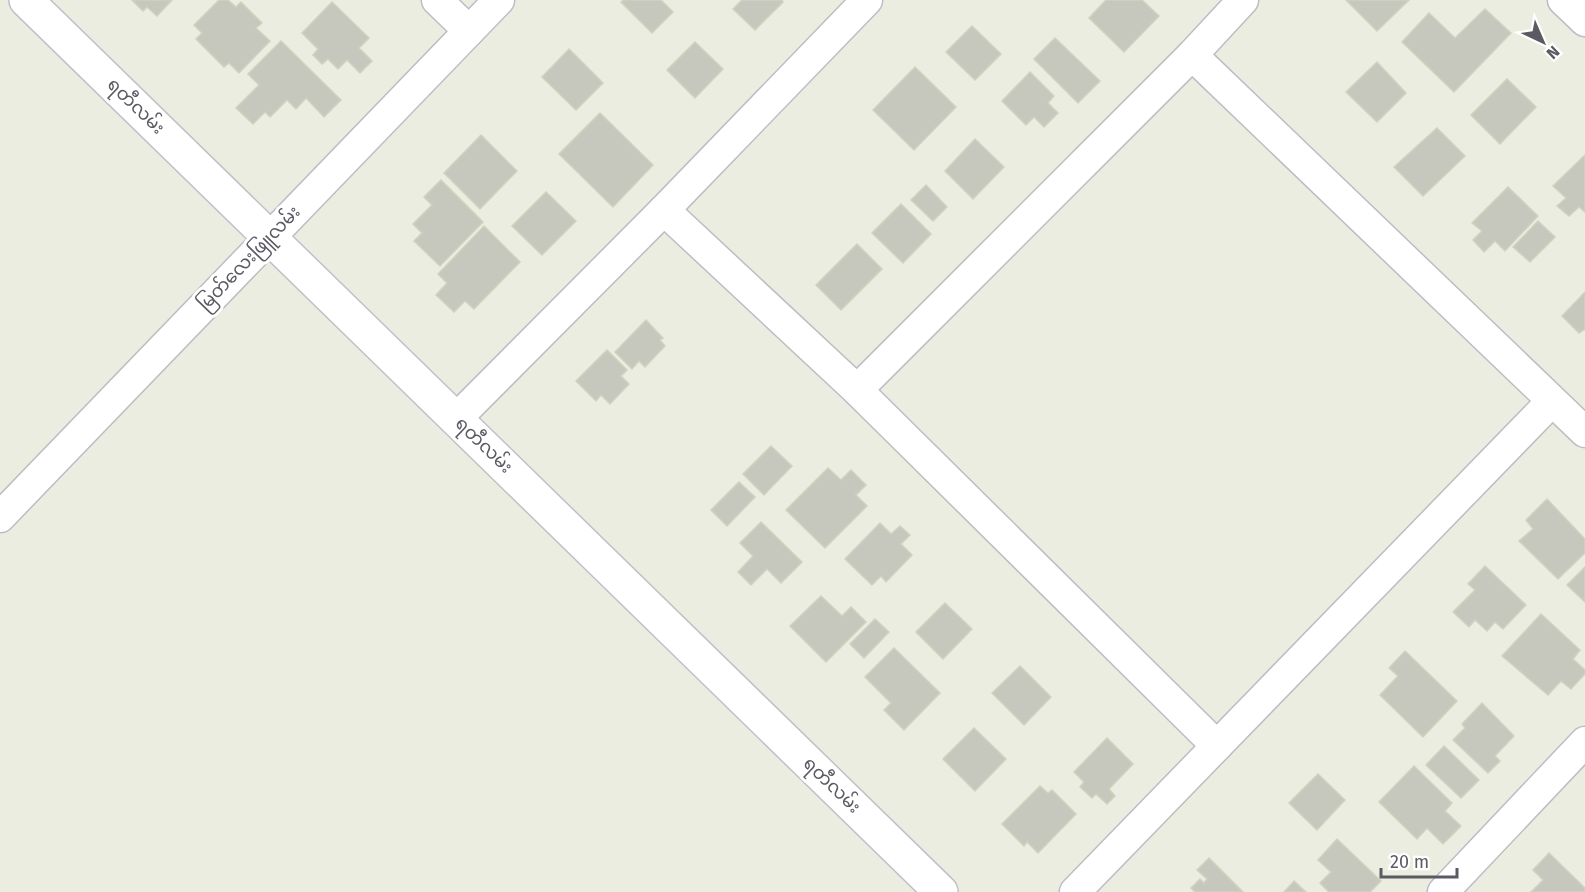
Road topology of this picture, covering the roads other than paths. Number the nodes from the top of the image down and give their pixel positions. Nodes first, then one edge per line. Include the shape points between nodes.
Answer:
1 (26, 0) edge
2 (437, 0) edge
3 (499, 0) edge
4 (867, 0) edge
5 (1243, 0) edge
6 (1563, 0) edge
7 (1585, 21) edge
8 (469, 31) junction
9 (1192, 55) junction
10 (664, 210) junction
11 (270, 236) junction
12 (857, 390) junction
13 (1552, 401) junction
14 (457, 418) junction
15 (1585, 432) edge
16 (0, 517) edge
17 (1585, 742) edge
18 (1217, 746) junction
19 (941, 892) edge
20 (1075, 892) edge
21 (1443, 892) edge

1 - 11 street, ရတီလမ်း
2 - 8 street
3 - 8 street, မြတ်လေးဖြူလမ်း
4 - 10 street
5 - 9 street
6 - 7 street
8 - 11 street, မြတ်လေးဖြူလမ်း
9 - 12 street
9 - 13 street
10 - 12 street
10 - 14 street
11 - 14 street, ရတီလမ်း
11 - 16 street, မြတ်လေးဖြူလမ်း
12 - 18 street
13 - 15 street
13 - 18 street
14 - 19 street, ရတီလမ်း
17 - 21 street
18 - 20 street

